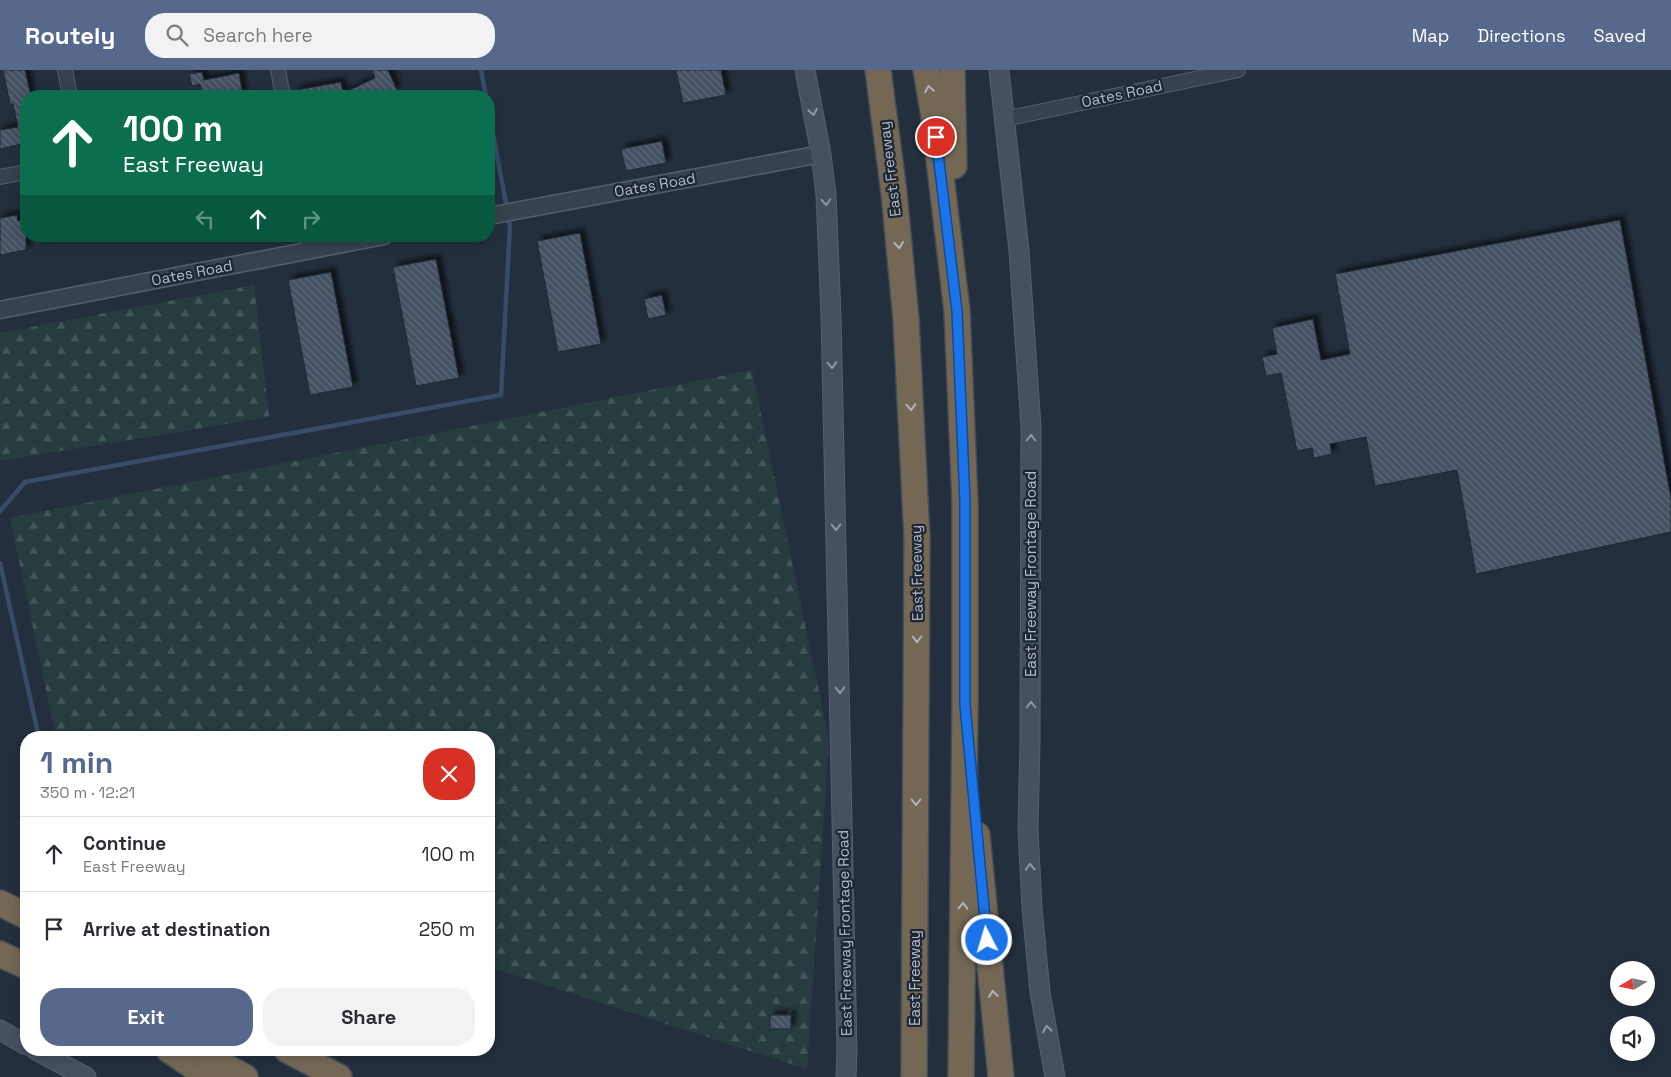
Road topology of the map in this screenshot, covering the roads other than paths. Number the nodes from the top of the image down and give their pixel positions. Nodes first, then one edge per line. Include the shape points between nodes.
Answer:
1 (65, 70) edge
2 (278, 70) edge
3 (805, 70) edge
4 (871, 70) edge
5 (878, 70) edge
6 (926, 70) edge
7 (952, 70) edge
8 (999, 70) edge
9 (1238, 70) edge
10 (69, 90) edge
11 (282, 90) edge
12 (1005, 119) junction
13 (886, 127) junction
14 (821, 154) junction
15 (20, 173) edge
16 (0, 177) edge
17 (495, 215) edge
18 (308, 243) edge
19 (0, 310) edge
20 (957, 311) junction
21 (965, 705) junction
22 (0, 903) edge
23 (20, 913) edge
24 (915, 930) junction
25 (0, 954) edge
26 (20, 963) edge
27 (0, 1030) edge
28 (20, 1042) edge
29 (47, 1056) edge
30 (178, 1056) edge
31 (206, 1056) edge
32 (299, 1056) edge
33 (86, 1077) edge
34 (209, 1077) edge
35 (245, 1077) edge
36 (339, 1077) edge
37 (846, 1077) edge
38 (906, 1077) edge
39 (914, 1077) edge
40 (960, 1077) edge
41 (1001, 1077) edge
42 (1055, 1077) edge

1 - 10 street
2 - 11 street
3 -> 14 main road, East Freeway Frontage Road
4 - 13 highway
5 - 13 highway, East Freeway
20 -> 6 highway
7 - 20 highway
8 - 12 main road, East Freeway Frontage Road
9 - 12 street, Oates Road
42 -> 12 main road, East Freeway Frontage Road via 1040,992 1032,908 1028,830 1031,427 1019,251
13 -> 24 highway, East Freeway via 906,319 916,510
14 - 17 street, Oates Road
14 -> 37 main road, East Freeway Frontage Road via 826,194 831,316 842,739
15 - 16 street
18 - 19 street, Oates Road
20 - 21 highway via 965,502
40 -> 21 highway
41 -> 21 highway
22 - 23 highway
24 - 38 highway
24 - 39 highway, East Freeway
25 - 26 highway
27 - 28 main road
29 - 33 main road
30 - 34 highway
31 - 35 highway
32 - 36 highway

